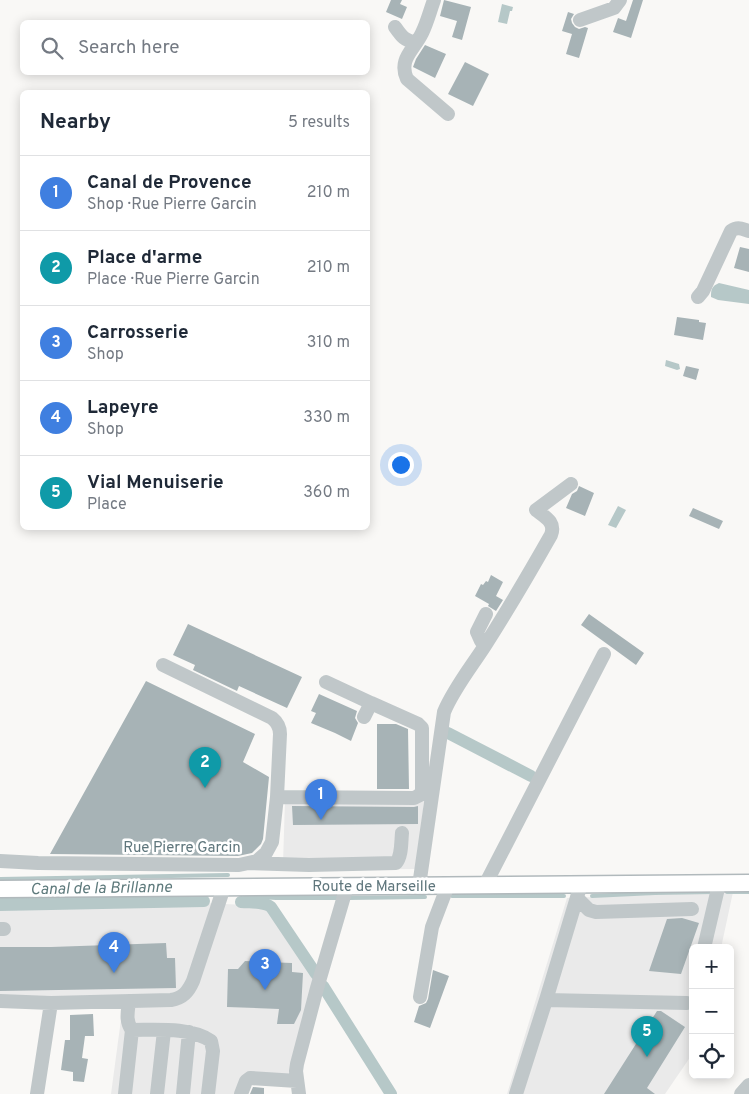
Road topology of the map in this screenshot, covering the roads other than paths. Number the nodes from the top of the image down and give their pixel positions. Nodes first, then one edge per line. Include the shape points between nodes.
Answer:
1 (434, 0) edge
2 (620, 0) edge
3 (580, 20) dead end
4 (395, 27) dead end
5 (416, 43) junction
6 (448, 114) dead end
7 (744, 230) edge
8 (698, 297) dead end
9 (571, 484) dead end
10 (486, 614) dead end
11 (486, 645) junction
12 (604, 654) dead end
13 (163, 665) dead end
14 (326, 682) dead end
15 (371, 703) junction
16 (364, 717) dead end
17 (277, 797) junction
18 (402, 833) dead end
19 (0, 862) edge
20 (249, 863) junction
21 (749, 883) edge
22 (719, 884) junction
23 (448, 885) junction
24 (485, 885) junction
25 (347, 886) junction
26 (420, 886) junction
27 (224, 887) junction
28 (0, 889) edge
29 (579, 891) junction
30 (692, 909) dead end
31 (705, 944) edge
32 (420, 997) dead end
33 (546, 1000) junction
34 (0, 1001) edge
35 (129, 1001) junction
36 (51, 1003) junction
37 (687, 1003) dead end
38 (132, 1030) junction
39 (164, 1031) junction
40 (189, 1032) junction
41 (749, 1085) edge
42 (298, 1087) edge
43 (37, 1094) edge
44 (125, 1094) edge
45 (157, 1094) edge
46 (183, 1094) edge
47 (208, 1094) edge
48 (241, 1094) edge
49 (516, 1094) edge
50 (741, 1094) edge

1 - 5 street
2 - 3 street via 614,8
4 - 5 street via 402,38
5 - 6 street via 406,58 404,74
7 - 8 street via 734,228 731,231 704,291
9 - 11 street via 536,510 548,519 551,535
10 - 11 street via 477,632
11 - 26 street via 444,712
12 - 24 street
13 - 17 street, Rue Pierre Garcin via 277,722 280,730
14 - 15 street
15 - 16 street
15 - 17 street via 422,728 420,795 414,798
17 - 20 street, Rue Pierre Garcin via 270,846 264,855
18 - 20 street via 400,856 396,863
19 - 20 street, Rue Pierre Garcin
21 - 22 main road, Route de Marseille
22 - 29 main road, Route de Marseille
22 - 31 street
23 - 24 main road, Route de Marseille
23 - 26 main road, Route de Marseille
23 - 32 street via 432,927
24 - 29 main road, Route de Marseille
25 - 26 main road, Route de Marseille
25 - 27 main road, Route de Marseille
25 - 42 street via 297,1064
27 - 28 main road, Route de Marseille
27 - 35 street via 193,981 186,993 175,999
29 - 30 street via 589,910 596,912
29 - 33 street
33 - 37 street
33 - 49 street
34 - 36 street
35 - 36 street
35 - 38 street via 127,1020
36 - 43 street
38 - 39 street
38 - 44 street
39 - 40 street
39 - 45 street
40 - 46 street
40 - 47 street via 213,1043
41 - 50 street
42 - 48 street via 250,1078

